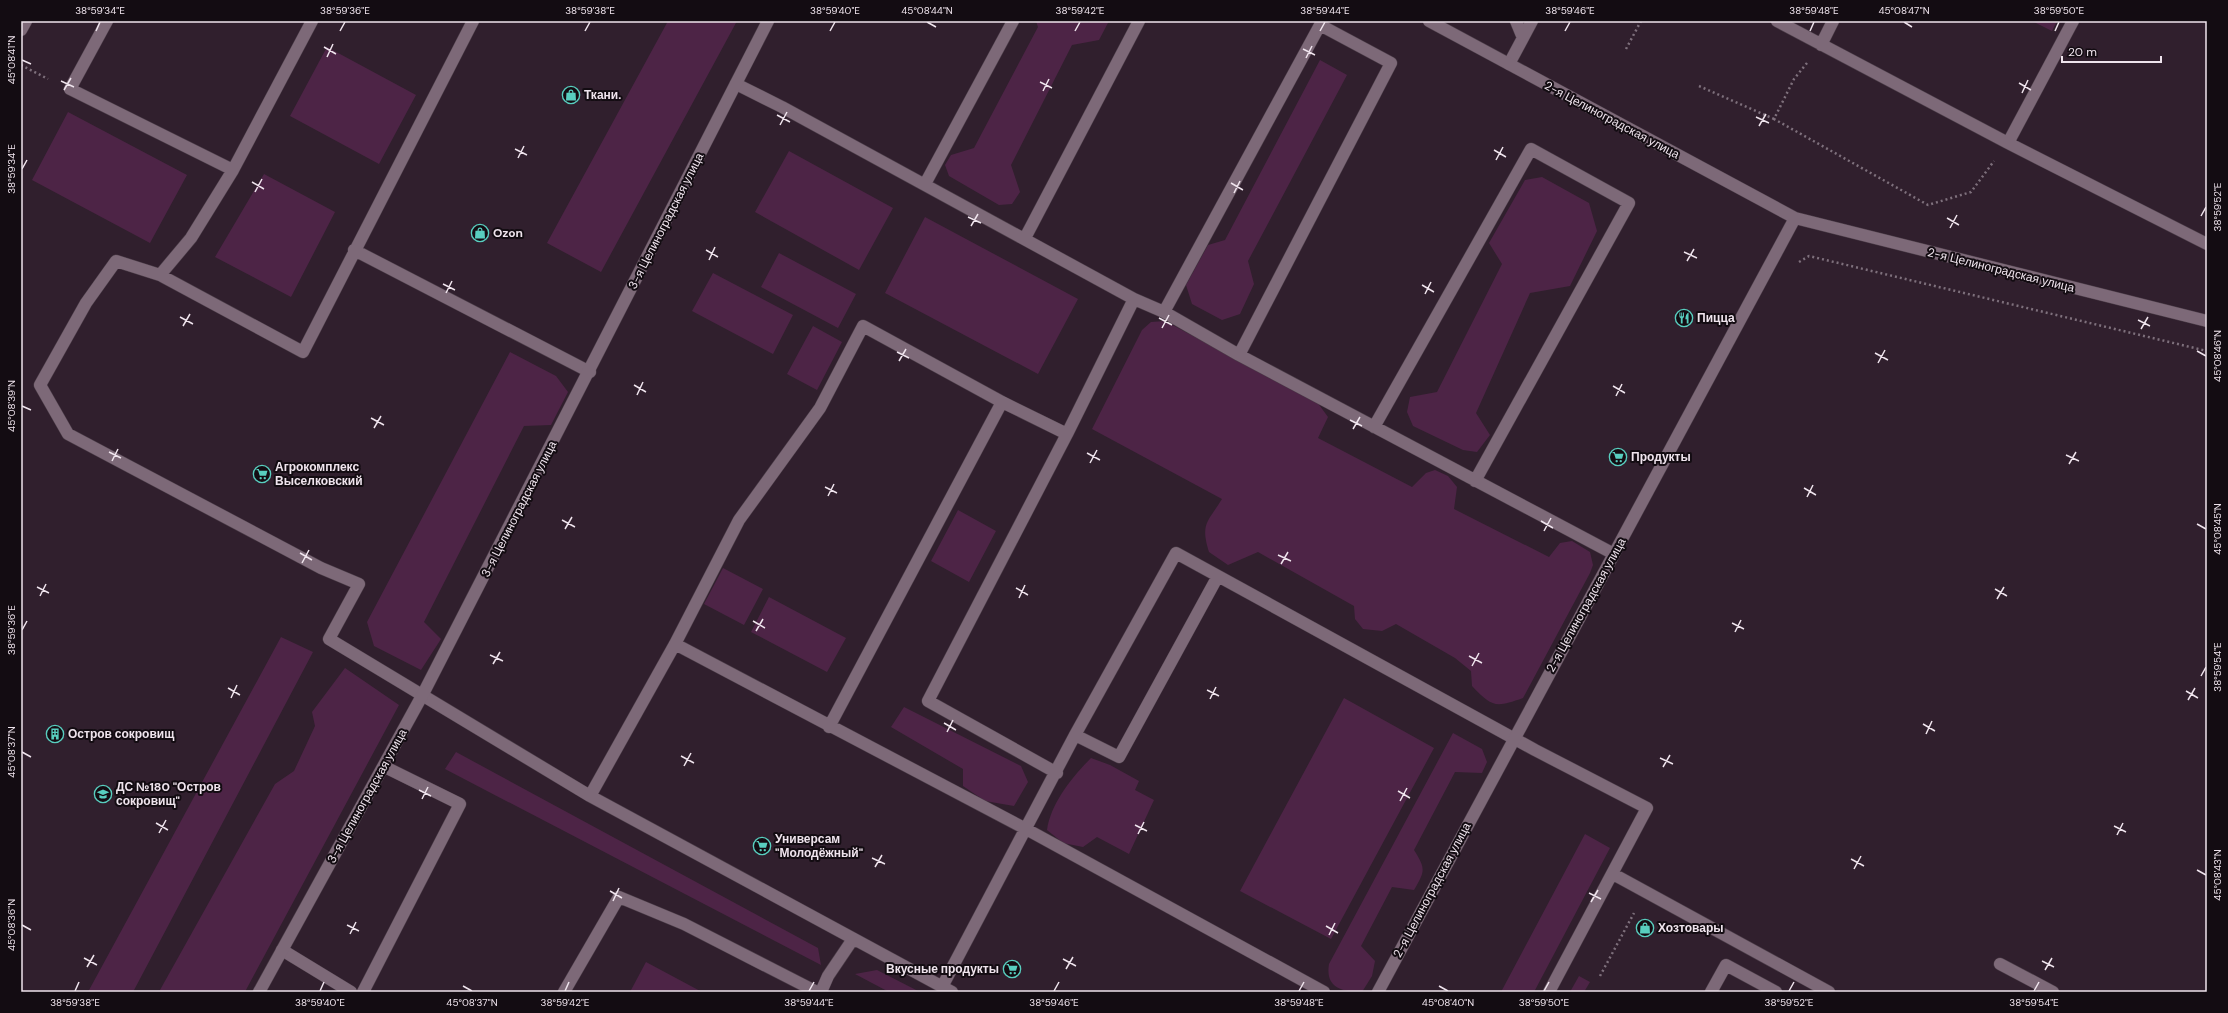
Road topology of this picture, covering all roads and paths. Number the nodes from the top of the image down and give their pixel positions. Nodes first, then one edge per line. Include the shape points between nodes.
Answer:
1 (26, 21) edge
2 (107, 21) edge
3 (312, 21) edge
4 (473, 21) edge
5 (768, 21) edge
6 (1013, 21) edge
7 (1139, 21) edge
8 (1429, 21) edge
9 (1516, 21) edge
10 (1532, 21) edge
11 (1641, 21) edge
12 (1777, 21) edge
13 (1833, 21) edge
14 (2073, 21) edge
15 (21, 30) edge
16 (1523, 38) junction
17 (1821, 45) junction
18 (1626, 48) dead end
19 (1509, 64) junction
20 (21, 65) edge
21 (736, 84) junction
22 (1699, 86) dead end
23 (70, 89) junction
24 (1774, 120) junction
25 (2008, 143) junction
26 (233, 170) junction
27 (925, 184) junction
28 (1796, 218) junction
29 (1026, 238) junction
30 (2207, 244) edge
31 (354, 250) junction
32 (1795, 264) dead end
33 (160, 275) junction
34 (1134, 299) junction
35 (1164, 312) junction
36 (2207, 321) edge
37 (2207, 351) edge
38 (1239, 355) junction
39 (590, 372) junction
40 (1002, 402) junction
41 (1374, 427) junction
42 (1067, 434) junction
43 (1475, 481) junction
44 (1614, 554) junction
45 (1218, 576) junction
46 (675, 644) junction
47 (423, 694) junction
48 (830, 726) junction
49 (1075, 735) junction
50 (1514, 738) junction
51 (385, 766) junction
52 (1057, 773) junction
53 (590, 796) junction
54 (1026, 829) junction
55 (1612, 874) junction
56 (1637, 908) dead end
57 (853, 939) junction
58 (282, 950) junction
59 (2000, 964) dead end
60 (1600, 976) dead end
61 (947, 990) edge
62 (259, 992) edge
63 (351, 992) edge
64 (363, 992) edge
65 (564, 992) edge
66 (817, 992) edge
67 (821, 992) edge
68 (1324, 992) edge
69 (1378, 992) edge
70 (1550, 992) edge
71 (1712, 992) edge
72 (1776, 992) edge
73 (1829, 992) edge
74 (2053, 992) edge

1 - 15 street
2 - 23 street
3 - 26 street
4 - 31 street
5 - 21 street, 3-я Целиноградская улица
6 - 27 street
7 - 29 street
8 - 19 street, 2-я Целиноградская улица
9 - 16 street
10 - 16 street
11 - 18 path
12 - 17 street
13 - 17 street
14 - 25 street
16 - 19 street
17 - 24 path via 1794,79
17 - 25 street
19 - 28 street, 2-я Целиноградская улица
20 - 23 path
21 - 27 street
21 - 39 street, 3-я Целиноградская улица
22 - 24 path
23 - 26 street
24 - 25 path via 1928,204 1971,192
25 - 30 street
26 - 33 street via 191,238
27 - 29 street
28 - 36 street, 2-я Целиноградская улица
28 - 44 street, 2-я Целиноградская улица
29 - 34 street
31 - 33 street via 303,352
31 - 39 street
32 - 37 path via 1809,256
33 - 47 street via 116,261 86,303 40,385 68,434 321,568 359,584 329,639
34 - 35 street
34 - 42 street
35 - 38 street
35 - 38 street via 1320,25 1391,63
38 - 41 street
39 - 47 street, 3-я Целиноградская улица
40 - 42 street
40 - 46 street via 863,326 820,408 739,520
40 - 48 street
41 - 43 street
41 - 43 street via 1531,149 1629,203
42 - 52 street via 928,701
43 - 44 street
44 - 50 street, 2-я Целиноградская улица
45 - 49 street via 1176,553
45 - 49 street via 1118,758
45 - 50 street
46 - 48 street
46 - 53 street
47 - 51 street, 3-я Целиноградская улица
47 - 53 street
48 - 54 street
49 - 52 street
50 - 55 street via 1647,808
50 - 69 street, 2-я Целиноградская улица
51 - 58 street, 3-я Целиноградская улица
51 - 64 street via 460,804
52 - 54 street
53 - 57 street
54 - 61 street
54 - 68 street
55 - 70 street
55 - 73 street
56 - 60 path
57 - 61 street
57 - 67 street via 828,976
58 - 62 street, 3-я Целиноградская улица
58 - 63 street
59 - 74 street
65 - 66 street via 619,897 684,924
71 - 72 street via 1726,966

